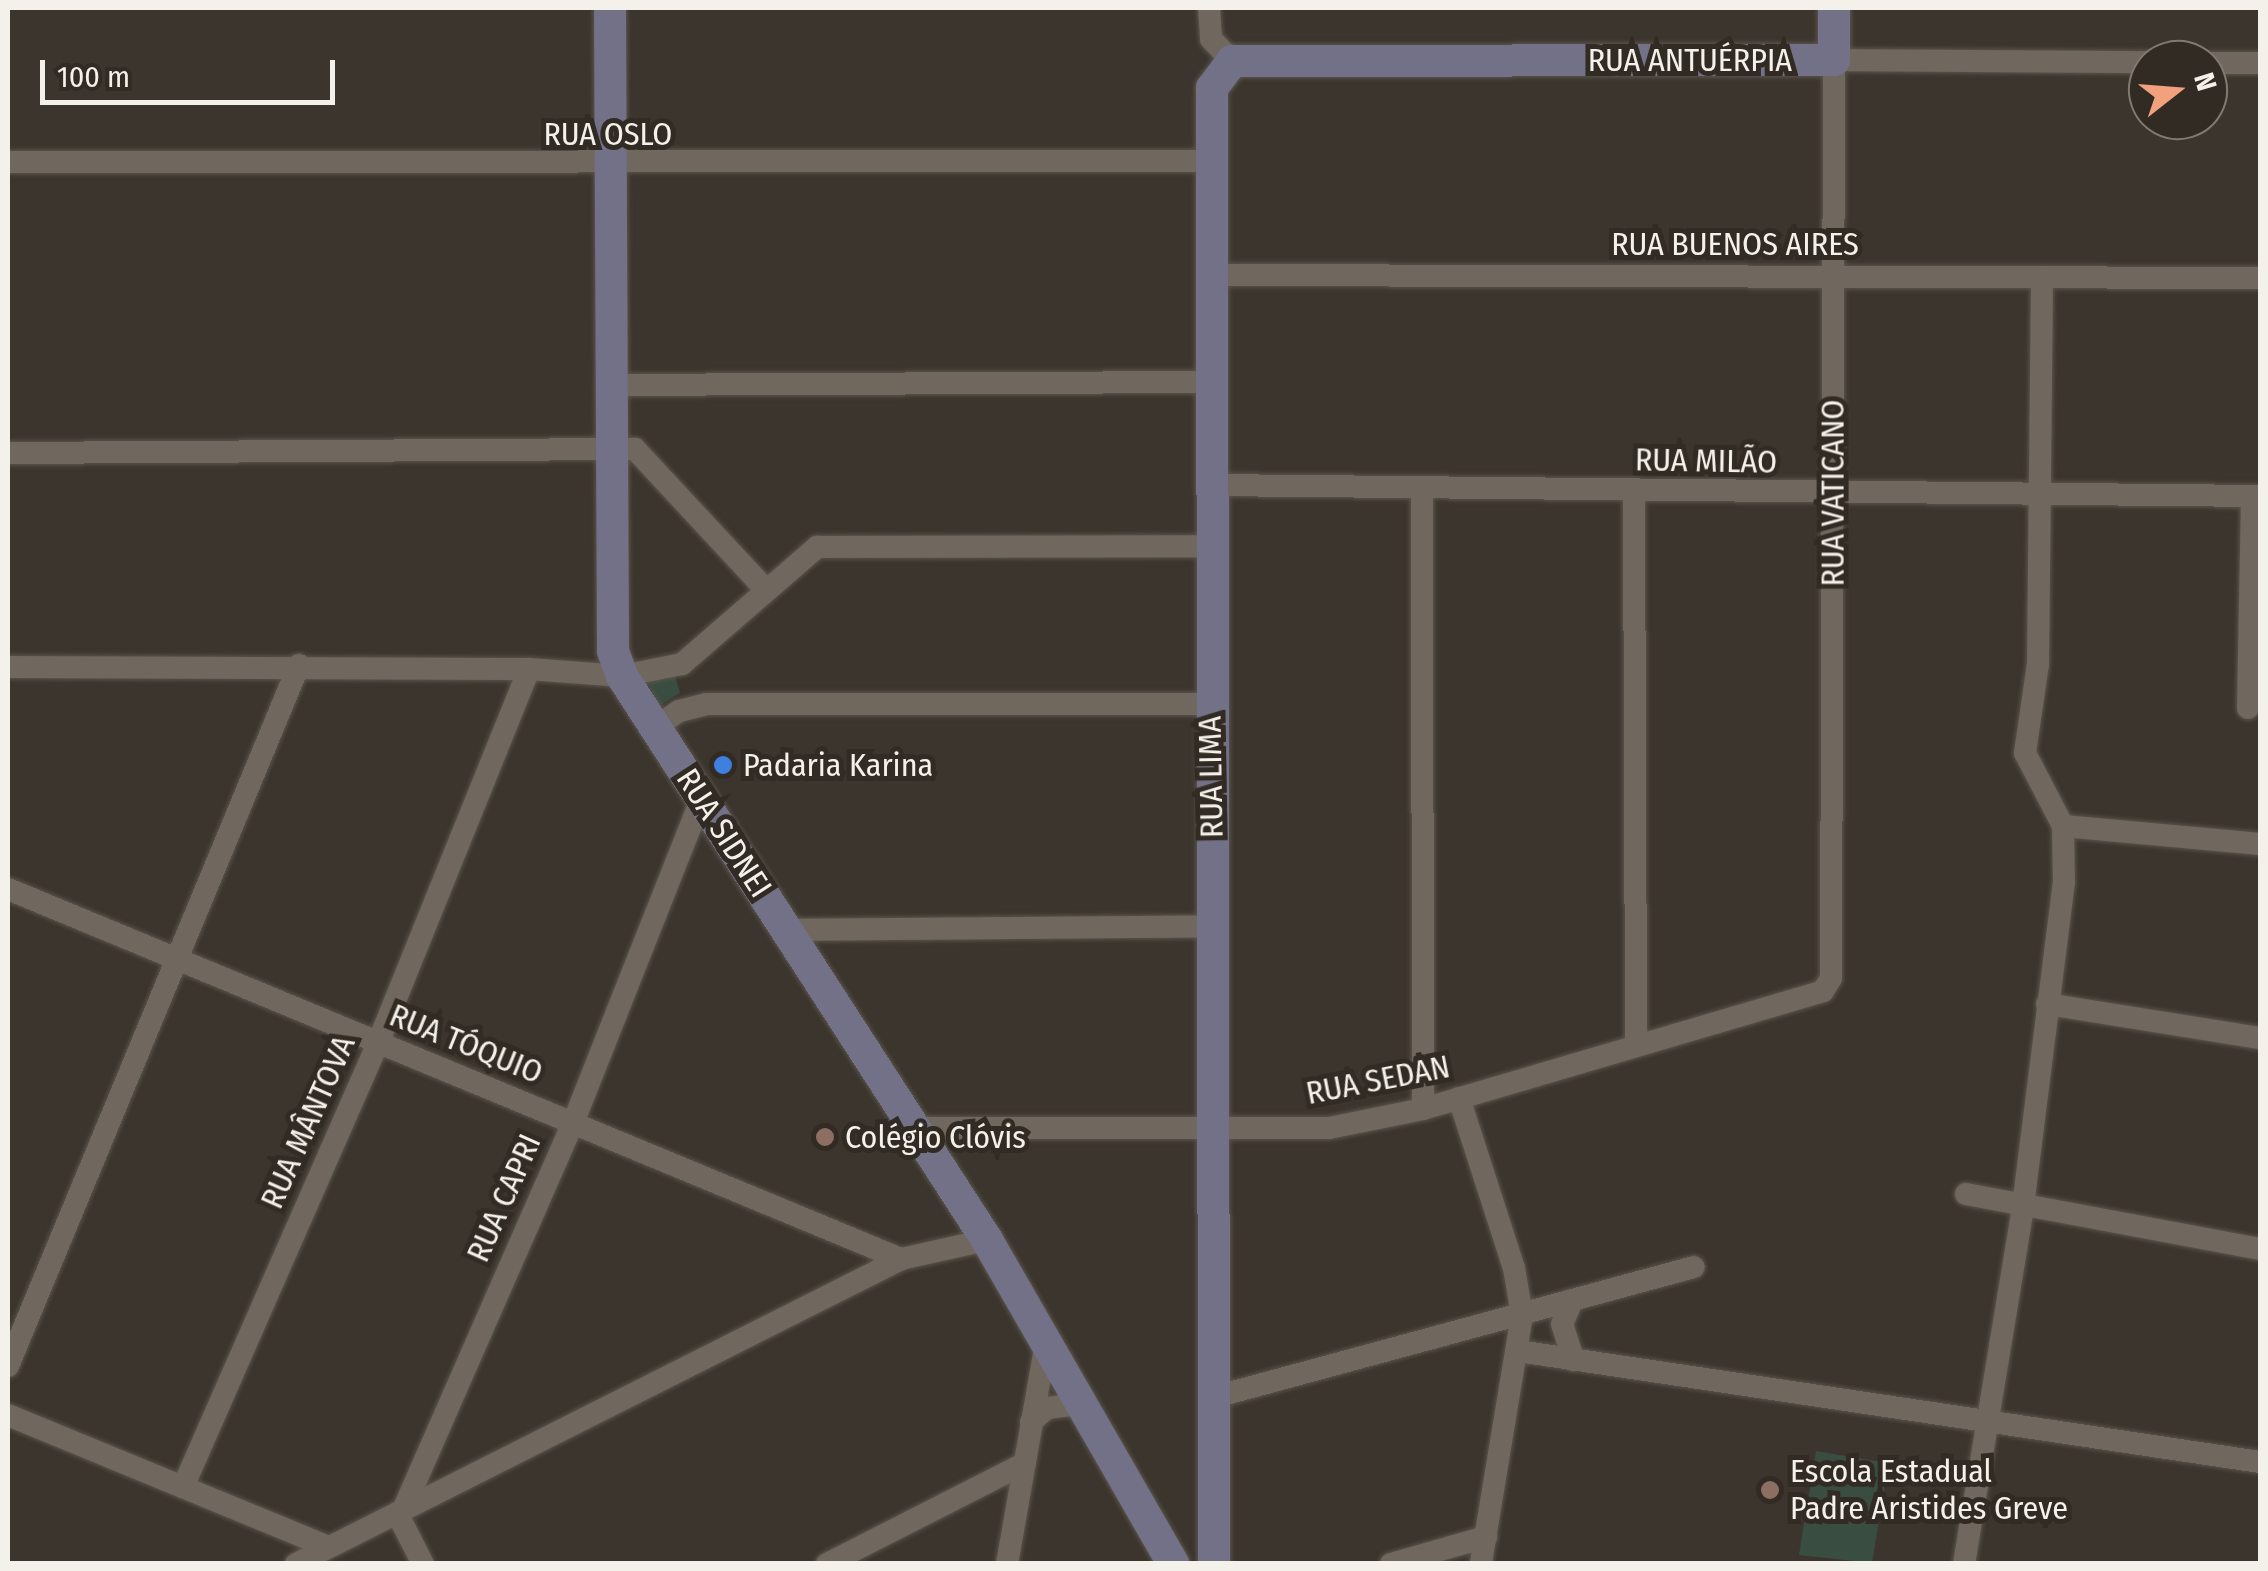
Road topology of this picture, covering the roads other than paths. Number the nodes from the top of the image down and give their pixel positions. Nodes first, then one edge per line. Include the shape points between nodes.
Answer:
1 (610, 8) edge
2 (1209, 8) edge
3 (1834, 8) edge
4 (1834, 60) junction
5 (1232, 61) junction
6 (2128, 62) edge
7 (2228, 63) edge
8 (2260, 63) edge
9 (1209, 161) junction
10 (8, 162) edge
11 (610, 167) junction
12 (1208, 275) junction
13 (1833, 277) junction
14 (2042, 277) junction
15 (2260, 278) edge
16 (1210, 382) junction
17 (610, 385) junction
18 (608, 449) junction
19 (8, 454) edge
20 (1210, 485) junction
21 (1422, 488) junction
22 (1634, 492) junction
23 (2042, 493) junction
24 (1834, 495) junction
25 (2256, 496) edge
26 (1211, 546) junction
27 (764, 588) junction
28 (682, 664) junction
29 (8, 666) edge
30 (300, 666) junction
31 (530, 668) junction
32 (622, 676) junction
33 (1210, 704) junction
34 (690, 707) junction
35 (2248, 708) dead end
36 (656, 727) junction
37 (702, 798) junction
38 (2063, 826) junction
39 (2260, 844) edge
40 (8, 889) edge
41 (1214, 926) junction
42 (787, 930) junction
43 (178, 960) junction
44 (1831, 978) joint
45 (2047, 1004) junction
46 (2260, 1038) edge
47 (378, 1043) junction
48 (1636, 1046) junction
49 (1459, 1098) junction
50 (1423, 1109) junction
51 (573, 1123) junction
52 (914, 1128) junction
53 (1210, 1129) junction
54 (1966, 1194) dead end
55 (2022, 1206) junction
56 (987, 1240) junction
57 (2260, 1249) edge
58 (901, 1259) junction
59 (1694, 1266) dead end
60 (1572, 1301) junction
61 (1522, 1315) junction
62 (1046, 1342) junction
63 (1518, 1351) junction
64 (1574, 1360) junction
65 (8, 1366) edge
66 (1211, 1398) junction
67 (1081, 1404) junction
68 (8, 1414) edge
69 (1031, 1422) junction
70 (1986, 1423) junction
71 (2260, 1462) edge
72 (1025, 1463) junction
73 (183, 1487) junction
74 (400, 1511) junction
75 (1486, 1537) junction
76 (328, 1547) junction
77 (1211, 1561) edge
78 (296, 1564) edge
79 (423, 1564) edge
80 (827, 1564) edge
81 (1008, 1564) edge
82 (1173, 1564) edge
83 (1392, 1564) edge
84 (1482, 1564) edge
85 (1964, 1564) edge

1 - 11 main road, RUA SIDNEI
2 - 5 street via 1211,39
3 - 4 main road, RUA VATICANO
4 - 5 main road, RUA ANTUÉRPIA
4 - 6 street, RUA ANTUÉRPIA
4 - 13 street, RUA VATICANO
5 - 9 main road, RUA LIMA via 1209,97
7 - 8 street
9 - 11 street, RUA OSLO
9 - 12 main road, RUA LIMA
10 - 11 street, RUA OSLO
11 - 17 main road, RUA SIDNEI
12 - 13 street, RUA BUENOS AIRES
12 - 16 main road, RUA LIMA
13 - 14 street, RUA BUENOS AIRES
13 - 24 street, RUA VATICANO
14 - 15 street, RUA BUENOS AIRES
14 - 23 street
16 - 17 street
16 - 20 main road, RUA LIMA
17 - 18 main road, RUA SIDNEI
18 - 19 street
18 - 27 street via 635,449
18 - 32 main road, RUA SIDNEI via 608,622
20 - 21 street, RUA MILÃO
20 - 26 main road, RUA LIMA
21 - 22 street, RUA MILÃO
21 - 50 street
22 - 24 street, RUA MILÃO
22 - 48 street
23 - 24 street, RUA MILÃO
23 - 25 street, RUA MILÃO
23 - 38 street via 2038,678 2025,753
24 - 44 street, RUA VATICANO
25 - 35 street
26 - 27 street via 818,547
26 - 33 main road, RUA LIMA
27 - 28 street
28 - 32 street
28 - 34 street
29 - 30 street
30 - 31 street
30 - 43 street
31 - 32 street
31 - 47 street, RUA MÂNTOVA
32 - 36 main road, RUA SIDNEI
33 - 34 street
33 - 41 main road, RUA LIMA
34 - 36 street
36 - 37 main road, RUA SIDNEI
37 - 42 main road, RUA SIDNEI
37 - 51 street, RUA CAPRI
38 - 39 street
38 - 45 street via 2064,883
40 - 43 street, RUA TÓQUIO
41 - 42 street
41 - 53 main road, RUA LIMA
42 - 52 main road, RUA SIDNEI
43 - 47 street, RUA TÓQUIO
43 - 65 street
44 - 48 street, RUA SEDAN via 1816,994
45 - 46 street
45 - 55 street
47 - 51 street, RUA TÓQUIO
47 - 73 street, RUA MÂNTOVA
48 - 49 street, RUA SEDAN
49 - 50 street, RUA SEDAN
49 - 61 street via 1514,1268
50 - 53 street, RUA SEDAN via 1329,1128
51 - 58 street, RUA TÓQUIO
51 - 74 street, RUA CAPRI
52 - 53 street, RUA SEDAN
52 - 56 main road, RUA SIDNEI
53 - 66 main road, RUA LIMA
54 - 55 street
55 - 57 street
55 - 70 street
56 - 58 street
56 - 62 main road, RUA SIDNEI
58 - 74 street
59 - 60 street
60 - 61 street
60 - 64 street via 1562,1324
61 - 63 street
61 - 66 street
62 - 67 main road, RUA SIDNEI
62 - 69 street
63 - 64 street
63 - 75 street
64 - 70 street
66 - 77 main road, RUA LIMA
67 - 69 street via 1047,1408
67 - 82 main road, RUA SIDNEI
68 - 73 street
69 - 72 street
70 - 71 street
70 - 85 street
72 - 80 street
72 - 81 street
73 - 76 street
74 - 76 street
74 - 79 street
75 - 83 street
75 - 84 street
76 - 78 street

